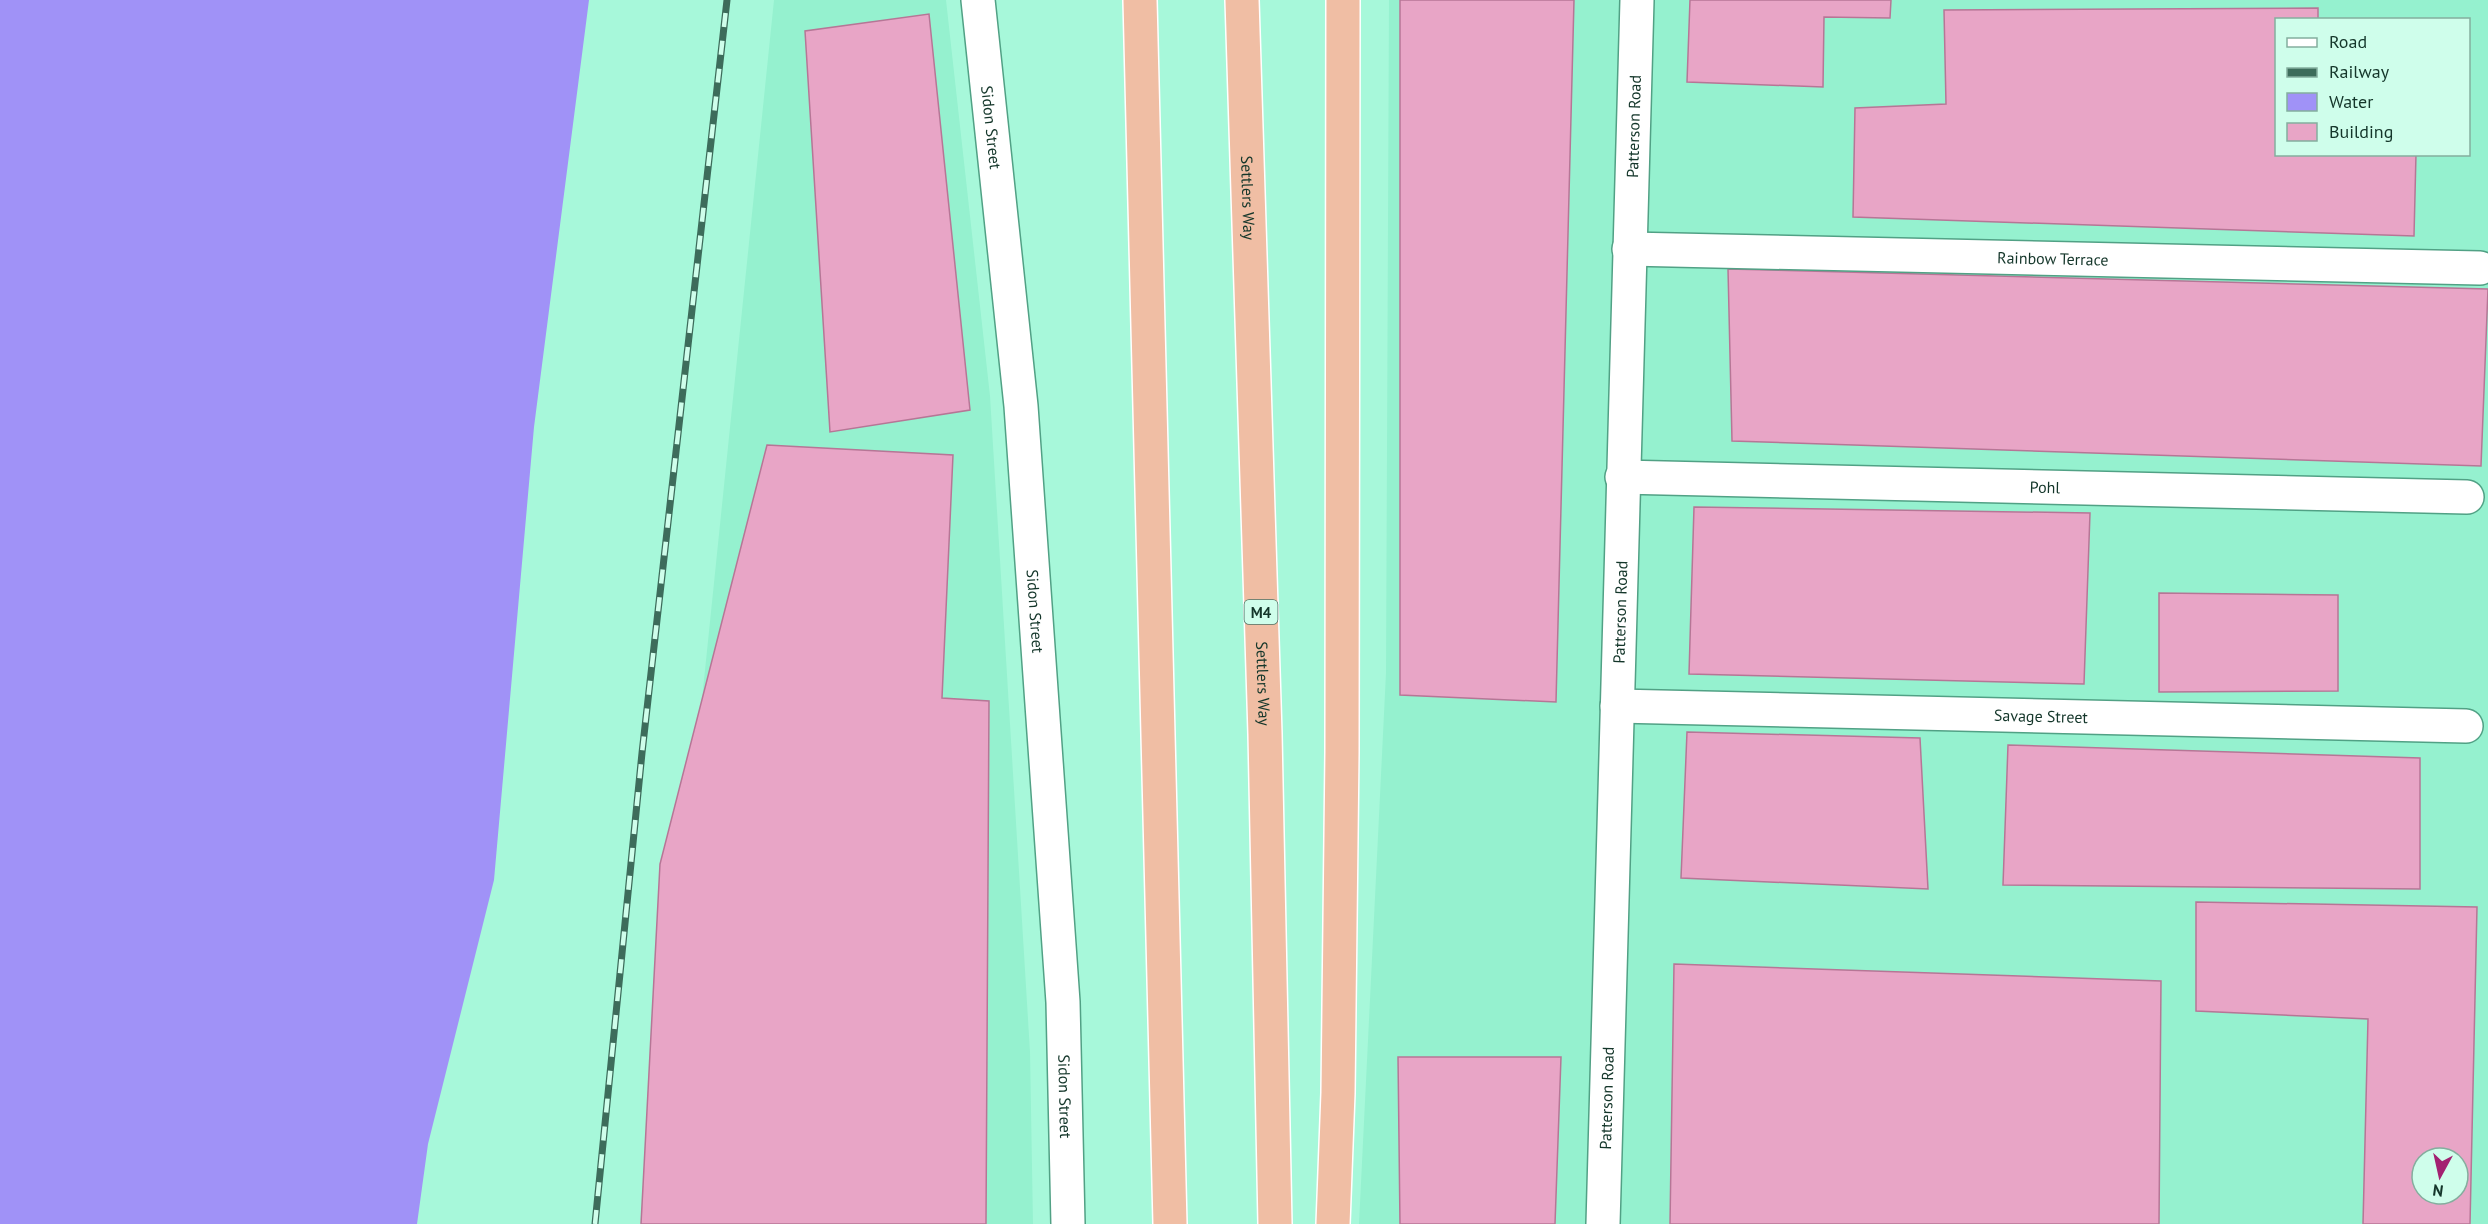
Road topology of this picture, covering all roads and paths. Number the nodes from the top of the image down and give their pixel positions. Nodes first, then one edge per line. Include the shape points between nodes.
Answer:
1 (978, 0) edge
2 (1140, 0) edge
3 (1242, 0) edge
4 (1343, 0) edge
5 (1636, 0) edge
6 (1629, 249) junction
7 (2480, 268) dead end
8 (1622, 477) junction
9 (2467, 497) dead end
10 (1617, 706) junction
11 (2466, 726) dead end
12 (1068, 1224) edge
13 (1170, 1224) edge
14 (1275, 1224) edge
15 (1334, 1224) edge
16 (1603, 1224) edge

1 - 12 street, Sidon Street via 1022,406 1063,1002
2 - 13 highway
3 - 14 highway, Settlers Way / M4 via 1265,723
4 - 15 highway via 1342,752
5 - 6 street, Patterson Road
6 - 7 street, Rainbow Terrace
6 - 8 street, Patterson Road
8 - 9 street, Pohl
8 - 10 street, Patterson Road
10 - 11 street, Savage Street
10 - 16 street, Patterson Road

